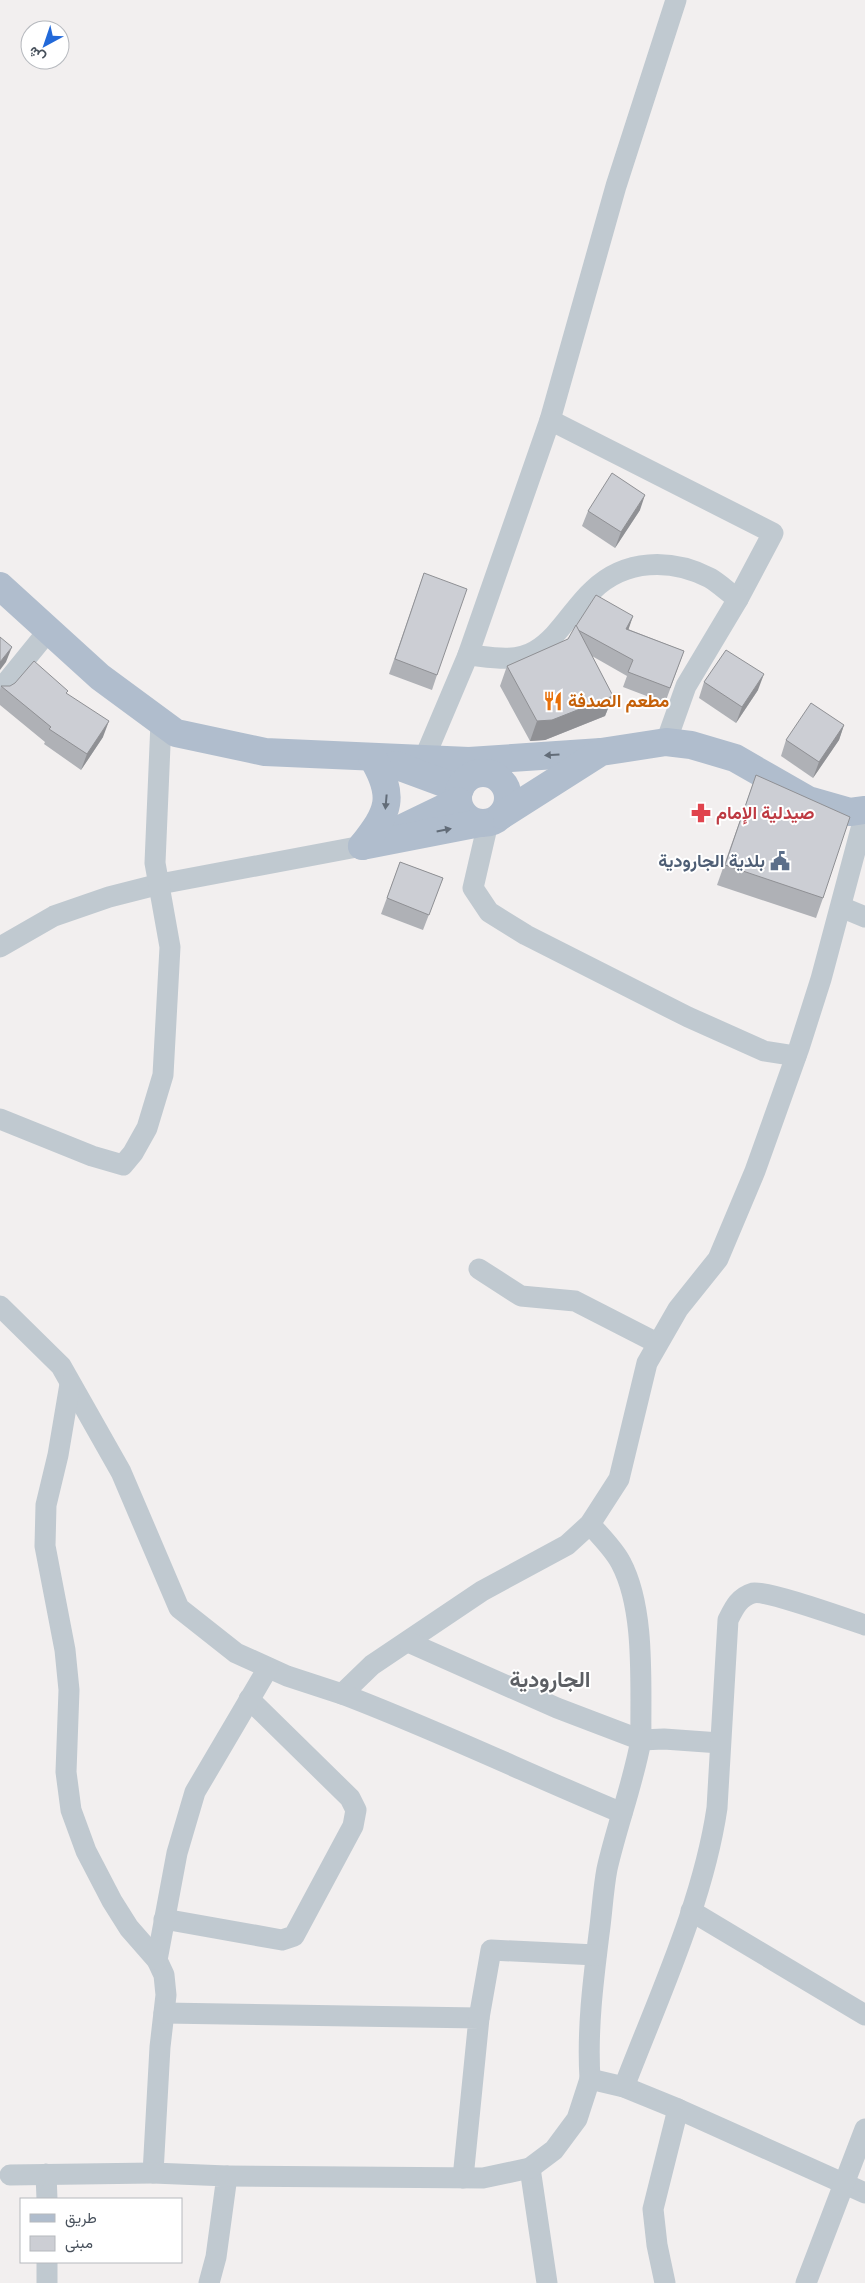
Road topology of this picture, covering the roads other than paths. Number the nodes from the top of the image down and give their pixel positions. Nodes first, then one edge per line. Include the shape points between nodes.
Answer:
1 (676, 0) edge
2 (550, 420) junction
3 (0, 586) edge
4 (738, 599) junction
5 (49, 630) junction
6 (468, 655) junction
7 (0, 690) edge
8 (161, 722) junction
9 (666, 742) junction
10 (600, 752) junction
11 (372, 757) junction
12 (524, 757) junction
13 (424, 759) junction
14 (499, 778) junction
15 (459, 795) junction
16 (865, 810) edge
17 (865, 814) edge
18 (490, 820) junction
19 (362, 846) junction
20 (160, 884) junction
21 (841, 907) junction
22 (865, 917) edge
23 (0, 947) edge
24 (796, 1056) junction
25 (0, 1119) edge
26 (478, 1269) dead end
27 (0, 1306) edge
28 (657, 1343) junction
29 (70, 1384) junction
30 (590, 1524) junction
31 (865, 1625) edge
32 (408, 1642) junction
33 (268, 1668) junction
34 (342, 1694) junction
35 (249, 1699) junction
36 (641, 1740) junction
37 (720, 1743) junction
38 (622, 1813) junction
39 (691, 1911) junction
40 (164, 1919) junction
41 (596, 1955) junction
42 (157, 1960) junction
43 (164, 2013) junction
44 (865, 2014) edge
45 (479, 2018) junction
46 (590, 2079) junction
47 (624, 2087) junction
48 (678, 2109) junction
49 (865, 2128) edge
50 (530, 2168) junction
51 (153, 2173) junction
52 (46, 2174) junction
53 (10, 2175) dead end
54 (227, 2176) junction
55 (463, 2178) junction
56 (844, 2184) junction
57 (865, 2193) edge
58 (46, 2198) edge
59 (47, 2263) edge
60 (47, 2283) edge
61 (209, 2283) edge
62 (547, 2283) edge
63 (665, 2283) edge
64 (806, 2283) edge

1 - 2 street via 616,186
2 - 4 street via 772,533
2 - 6 street
3 - 5 main road
4 - 6 street via 710,578 683,569 643,564 616,572 593,590 535,652 512,659
4 - 9 street via 686,686
5 - 7 street
5 - 8 main road via 100,677
6 - 13 street
8 - 11 main road via 176,733 265,752
8 - 20 street via 155,863
9 - 10 main road
9 - 16 main road via 691,745 735,758 808,800 850,812
10 -> 12 main road
10 - 18 main road
11 - 13 main road
11 - 15 main road
11 -> 19 main road via 385,784 388,803 380,824
12 - 13 main road via 469,761
12 - 14 main road
14 - 15 main road via 491,774 474,774 467,779
14 - 18 main road via 508,792 508,800
15 - 18 main road via 466,816
15 - 19 main road
17 - 21 street
19 -> 18 main road
18 - 24 street via 473,888 489,912 526,935 688,1017 764,1051
19 - 20 street
20 - 23 street via 108,897 54,916
20 - 25 street via 170,947 163,1075 147,1128 133,1153 123,1165
21 - 22 street
21 - 24 street
24 - 28 street via 755,1171 718,1259
26 - 28 street via 521,1296 575,1301
27 - 29 street via 61,1366
28 - 30 street via 647,1363 619,1479
29 - 33 street via 121,1472 179,1608 236,1653
29 - 42 street via 46,1505 45,1546 65,1650 69,1690 66,1772 71,1810 86,1851 112,1901 129,1928
30 - 32 street via 567,1545 482,1591
30 - 36 street via 620,1561 631,1584 635,1601
31 - 37 street via 754,1593 737,1602 728,1620
32 - 34 street via 372,1665
32 - 36 street via 557,1708
33 - 34 street
33 - 35 street
34 - 38 street via 405,1718 526,1774
35 - 40 street via 195,1792 176,1853
35 - 40 street via 350,1798 356,1810 353,1826 294,1936 282,1940
36 - 37 street
36 - 38 street via 636,1771
37 - 39 street via 712,1839
38 - 41 street via 607,1871
39 - 44 street
39 - 47 street
40 - 42 street
41 - 45 street via 491,1950
41 - 46 street via 590,2022
42 - 43 street via 164,1975
43 - 45 street
43 - 51 street
45 - 55 street
46 - 47 street
46 - 50 street via 577,2119 554,2150
47 - 48 street
48 - 56 street
48 - 63 street via 653,2209
49 - 56 street
50 - 55 street via 483,2178
50 - 62 street
51 - 52 street
51 - 54 street
52 - 53 street
52 - 58 street
54 - 55 street
54 - 61 street via 216,2257
56 - 57 street
56 - 64 street
59 - 60 street

